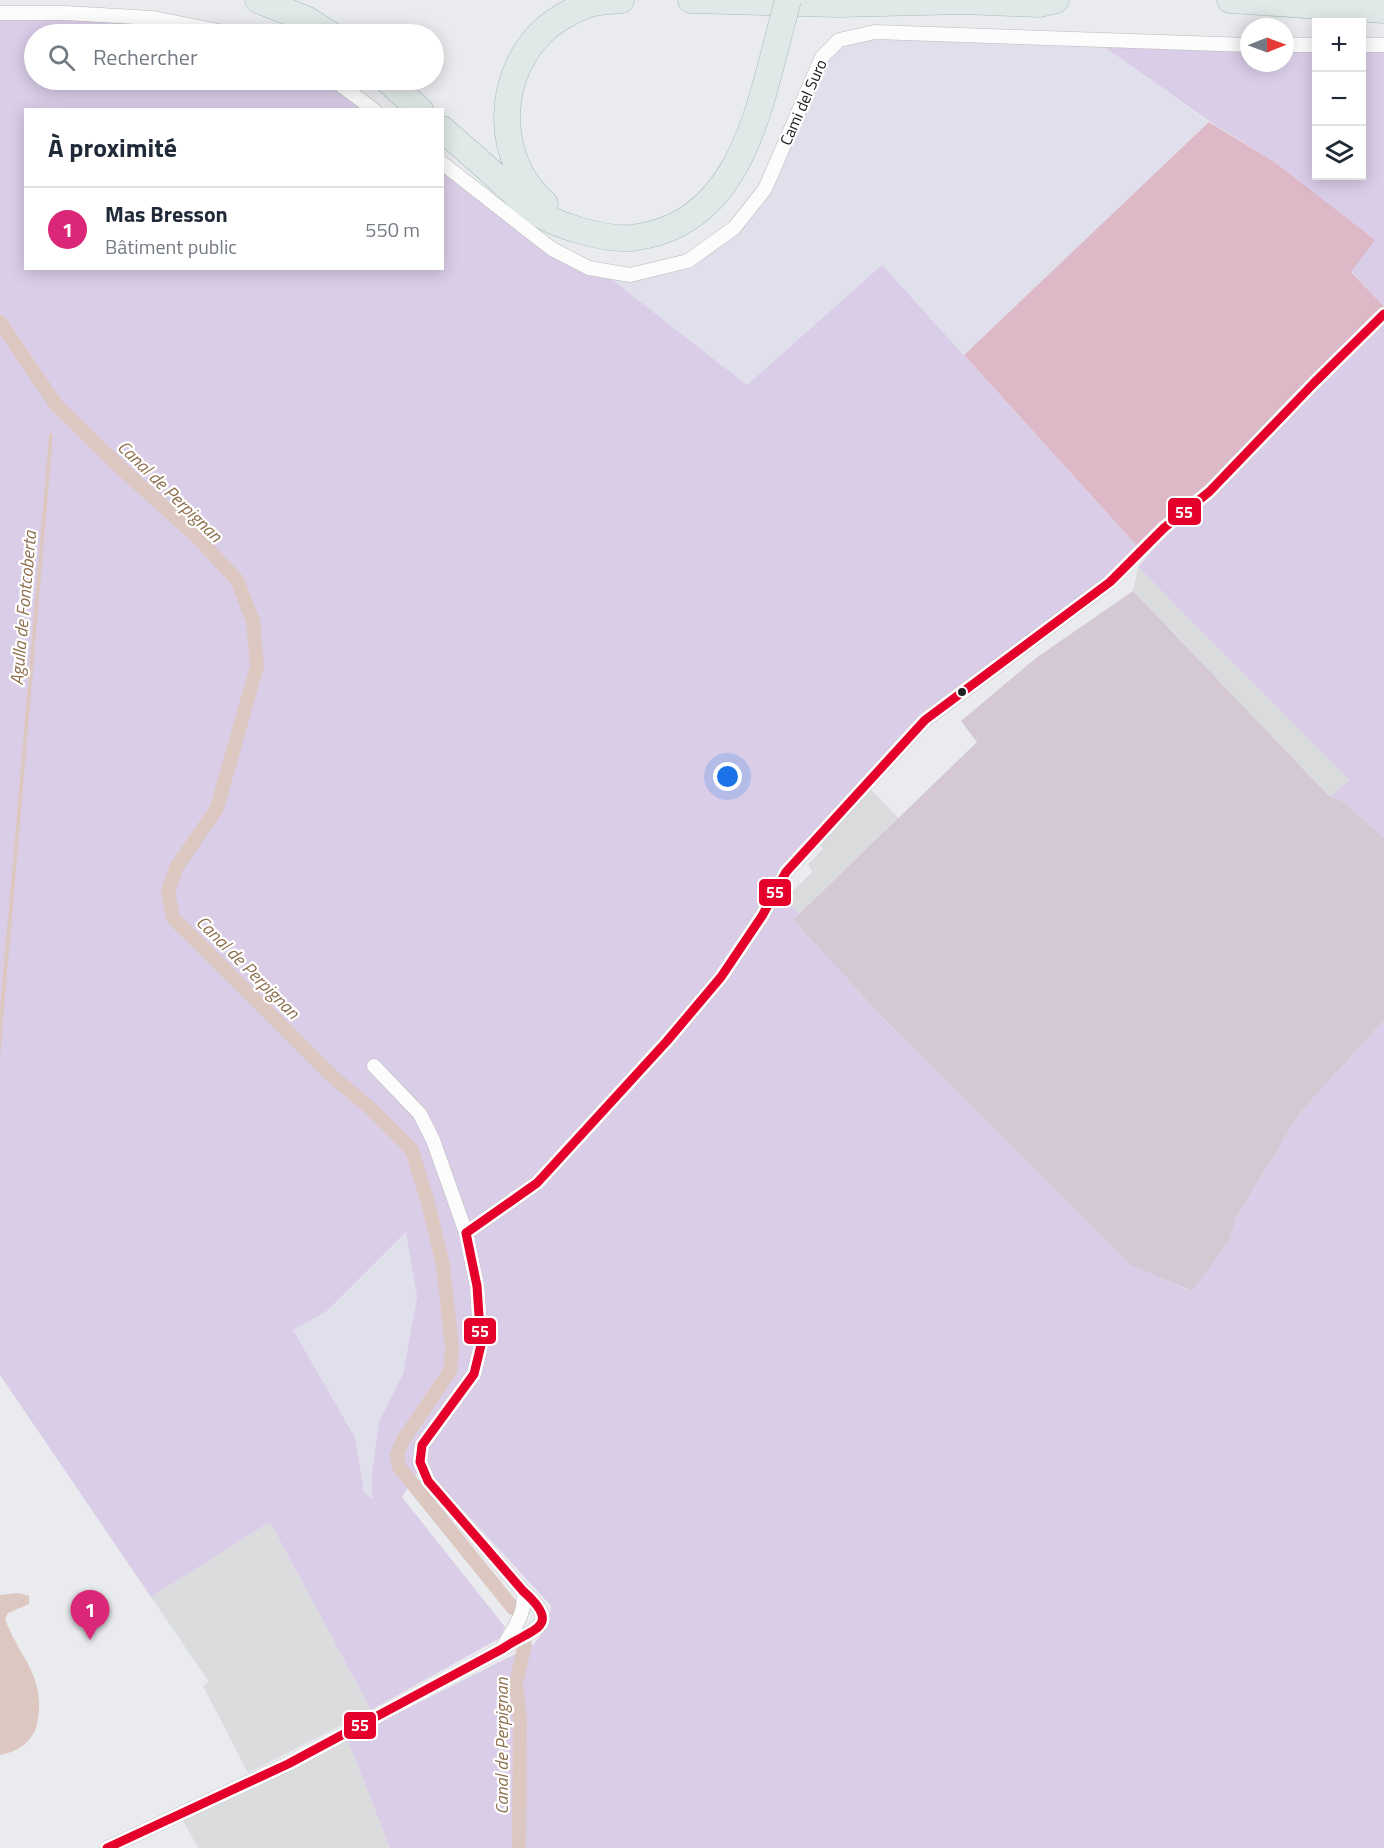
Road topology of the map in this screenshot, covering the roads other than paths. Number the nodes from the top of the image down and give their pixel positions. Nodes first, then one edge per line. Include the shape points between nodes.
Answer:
1 (258, 0) edge
2 (621, 0) edge
3 (691, 0) edge
4 (1056, 0) edge
5 (1230, 0) edge
6 (786, 10) edge
7 (1384, 10) edge
8 (0, 13) edge
9 (183, 24) edge
10 (314, 24) edge
11 (1240, 45) edge
12 (1294, 45) edge
13 (1312, 45) edge
14 (1366, 45) edge
15 (1384, 45) edge
16 (347, 90) edge
17 (398, 90) edge
18 (371, 108) edge
19 (418, 108) edge
20 (444, 131) edge
21 (444, 165) edge
22 (572, 228) junction
23 (1384, 314) edge
24 (374, 1066) dead end
25 (466, 1233) junction
26 (523, 1591) junction
27 (502, 1649) junction
28 (107, 1848) edge

1 - 10 highway
2 - 22 highway via 590,4 539,34 519,62 507,105 507,136 516,165 537,197
3 - 4 highway via 839,4 1039,4
5 - 7 highway
6 - 22 highway via 742,153 707,205 678,226 652,235 605,237
8 - 9 street via 153,18
11 - 21 street, Cami del Suro via 875,32 838,40 822,57 765,189 734,228 688,261 630,275 589,268 552,249
12 - 13 street
14 - 15 street
16 - 18 street
17 - 19 highway
20 - 22 highway via 536,212
23 - 25 street via 1209,492 1164,528 1110,582 925,720 786,872 721,977 667,1041 537,1183
24 - 25 street via 420,1114
25 - 26 street via 477,1286 481,1345 474,1374 422,1445 420,1462 428,1481
26 - 27 street via 523,1611
26 - 27 street via 540,1606 540,1625 533,1633
27 - 28 street via 288,1764

